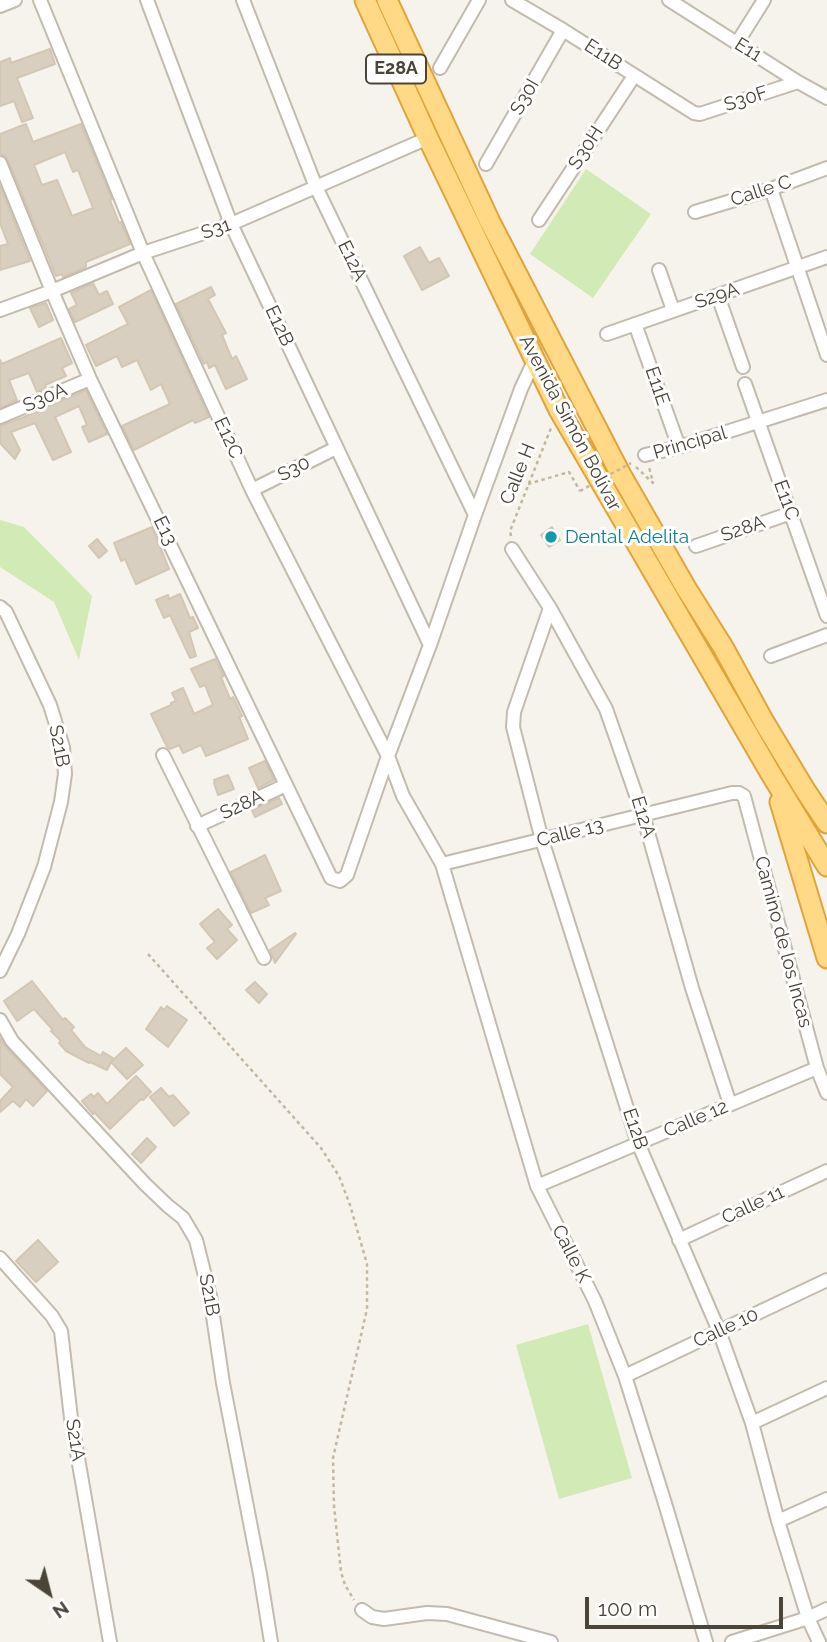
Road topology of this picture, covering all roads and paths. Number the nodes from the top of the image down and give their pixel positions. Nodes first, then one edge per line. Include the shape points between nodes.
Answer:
1 (15, 0) edge
2 (40, 0) edge
3 (147, 0) edge
4 (243, 0) edge
5 (365, 0) edge
6 (387, 0) edge
7 (480, 0) edge
8 (512, 0) edge
9 (669, 0) edge
10 (764, 0) edge
11 (0, 6) edge
12 (564, 30) junction
13 (737, 43) junction
14 (440, 68) dead end
15 (634, 76) junction
16 (798, 82) junction
17 (827, 99) edge
18 (694, 113) joint
19 (428, 138) junction
20 (0, 163) edge
21 (486, 164) dead end
22 (827, 168) edge
23 (316, 187) junction
24 (771, 189) junction
25 (695, 212) dead end
26 (538, 220) dead end
27 (231, 224) junction
28 (143, 253) junction
29 (827, 257) edge
30 (796, 268) junction
31 (659, 270) dead end
32 (52, 291) junction
33 (718, 296) junction
34 (0, 310) edge
35 (673, 310) junction
36 (635, 324) junction
37 (607, 334) dead end
38 (827, 355) edge
39 (535, 359) junction
40 (743, 367) dead end
41 (90, 379) junction
42 (745, 384) dead end
43 (827, 400) edge
44 (559, 410) junction
45 (0, 417) edge
46 (759, 423) junction
47 (679, 447) junction
48 (336, 448) junction
49 (645, 455) joint
50 (528, 484) junction
51 (252, 490) junction
52 (790, 513) junction
53 (475, 515) junction
54 (696, 546) dead end
55 (512, 549) joint
56 (0, 607) edge
57 (550, 608) junction
58 (827, 616) edge
59 (827, 635) edge
60 (430, 645) junction
61 (771, 656) dead end
62 (163, 755) dead end
63 (388, 756) junction
64 (771, 774) junction
65 (286, 785) junction
66 (739, 793) joint
67 (643, 815) junction
68 (827, 823) edge
69 (197, 826) junction
70 (542, 839) junction
71 (442, 864) junction
72 (827, 866) edge
73 (148, 954) dead end
74 (264, 958) dead end
75 (827, 958) edge
76 (0, 971) edge
77 (0, 1020) edge
78 (817, 1068) junction
79 (827, 1093) edge
80 (730, 1104) junction
81 (639, 1143) junction
82 (827, 1171) edge
83 (537, 1186) junction
84 (679, 1240) junction
85 (0, 1258) edge
86 (827, 1280) edge
87 (719, 1331) junction
88 (625, 1376) junction
89 (827, 1388) edge
90 (752, 1423) junction
91 (827, 1499) edge
92 (778, 1521) junction
93 (827, 1609) edge
94 (362, 1610) joint
95 (808, 1618) junction
96 (110, 1642) edge
97 (271, 1642) edge
98 (551, 1642) edge
99 (706, 1642) edge
100 (732, 1642) edge
101 (819, 1642) edge

1 - 11 street
2 - 28 street, E12C
3 - 27 street, E12B
4 - 23 street, E12A
5 - 19 highway, Avenida Simón Bolívar / E28A
6 - 68 highway, Avenida Simón Bolívar via 490,222 621,475
7 - 14 street
8 - 12 street, E11B
9 - 13 street, E11
10 - 13 street
12 - 15 street, E11B
12 - 21 street, S30I
13 - 16 street, E11
15 - 18 street, E11B
15 - 26 street, S30H
16 - 17 street, E11
16 - 18 street, S30F
19 - 23 street, S31
19 - 39 highway, Avenida Simón Bolívar
20 - 32 street, E13
22 - 24 street, Calle C
23 - 27 street, S31
23 - 53 street, E12A
24 - 25 street, Calle C
24 - 30 street
27 - 28 street, S31
27 - 48 street, E12B
28 - 32 street, S31
28 - 51 street, E12C
29 - 30 street, S29A
30 - 33 street, S29A
30 - 38 street
31 - 35 street
32 - 34 street, S31
32 - 41 street, E13
33 - 35 street, S29A
33 - 40 street
35 - 36 street, S29A
36 - 37 street, S29A
36 - 47 street, E11E
39 - 44 highway, Avenida Simón Bolívar
39 - 53 street
41 - 45 street, S30A
41 - 65 street, E13
42 - 46 street, E11C
43 - 46 street, Principal
44 - 50 path, Calle H
44 - 64 highway, Avenida Simón Bolívar
46 - 47 street, Principal
46 - 52 street, E11C
47 - 49 street, Principal
48 - 51 street, S30
48 - 60 street, E12B
49 - 50 path, Principal, bridge via 653,482 631,463 580,491 569,472
50 - 55 path, Calle H via 510,531
51 - 63 street, E12C
52 - 54 street, S28A
52 - 58 street, E11C
53 - 60 street
55 - 57 street, E12A
56 - 76 street, S21B via 50,705 63,747 65,774 44,867
57 - 67 street, E12A via 606,709
57 - 70 street, E12B via 513,727
59 - 61 street
60 - 63 street
62 - 69 street
63 - 65 street, E13 via 347,875 340,881 331,878
63 - 71 street, E12C via 403,796
64 - 72 highway, Avenida Simón Bolívar
64 - 75 highway
65 - 69 street, S28A
66 - 67 street, Calle 13
66 - 78 street, Camino de los Incas via 744,796
67 - 70 street, Calle 13
67 - 80 street, E12A
69 - 74 street
70 - 71 street, Calle 13
70 - 81 street, E12B
71 - 83 street, Calle K
73 - 94 path via 321,1148 351,1205 367,1264 367,1309 333,1458 334,1506 341,1572
77 - 97 street, S21B via 12,1041 145,1184 183,1218 196,1240
78 - 79 street, Camino de los Incas
78 - 80 street, Calle 12
80 - 81 street, Calle 12
81 - 83 street, Calle 12
81 - 84 street, E12B
82 - 84 street, Calle 11
83 - 88 street, Calle K via 595,1301
84 - 87 street, E12B
85 - 96 street, S21A via 61,1331 71,1418
86 - 87 street, Calle 10
87 - 88 street, Calle 10
87 - 90 street, E12B
88 - 99 street, Calle K
89 - 90 street
90 - 92 street, E12B
91 - 92 street
92 - 95 street, E12B
93 - 95 street
94 - 98 street via 384,1619 447,1614
95 - 100 street
95 - 101 street, E12B

